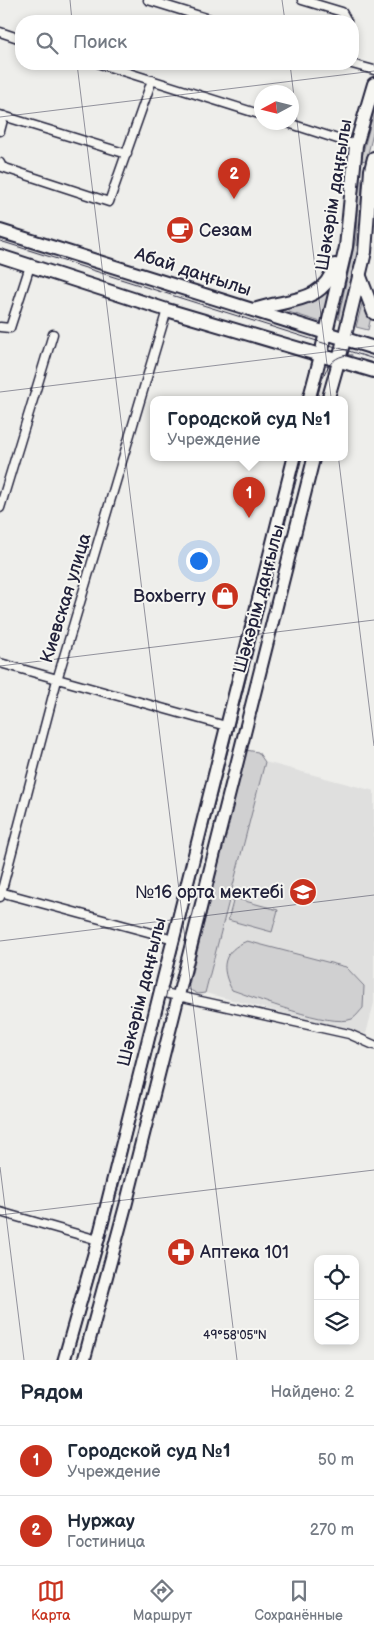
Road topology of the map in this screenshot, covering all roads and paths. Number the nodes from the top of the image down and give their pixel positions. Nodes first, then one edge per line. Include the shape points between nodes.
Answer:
1 (148, 0) edge
2 (302, 0) edge
3 (197, 15) edge
4 (344, 15) edge
5 (0, 32) edge
6 (15, 36) edge
7 (359, 66) edge
8 (120, 70) edge
9 (374, 70) edge
10 (152, 80) junction
11 (374, 84) edge
12 (254, 112) edge
13 (2, 115) edge
14 (299, 127) edge
15 (0, 131) edge
16 (356, 145) junction
17 (127, 154) junction
18 (0, 163) edge
19 (372, 164) edge
20 (353, 168) junction
21 (0, 231) edge
22 (344, 253) junction
23 (0, 256) edge
24 (30, 266) junction
25 (359, 274) junction
26 (167, 310) junction
27 (254, 310) junction
28 (374, 313) edge
29 (0, 326) edge
30 (53, 334) dead end
31 (326, 334) junction
32 (343, 339) junction
33 (374, 348) edge
34 (321, 354) junction
35 (339, 360) junction
36 (374, 371) edge
37 (310, 396) edge
38 (329, 396) edge
39 (293, 461) edge
40 (313, 461) edge
41 (0, 508) edge
42 (0, 663) edge
43 (57, 680) junction
44 (226, 726) junction
45 (244, 730) junction
46 (0, 894) edge
47 (174, 939) junction
48 (191, 944) junction
49 (160, 992) junction
50 (177, 997) junction
51 (374, 1045) edge
52 (0, 1212) edge
53 (98, 1240) junction
54 (116, 1244) junction
55 (64, 1360) edge
56 (84, 1360) edge

1 - 3 street
2 - 4 street
5 - 6 street
7 - 9 street
8 - 10 street
10 - 12 street
10 - 17 street
11 - 16 main road, Шәкәрім даңғылы
13 - 15 street
13 - 17 street
14 - 16 street
16 - 20 main road, Шәкәрім даңғылы
17 - 18 street via 109,202 2,167
19 - 20 main road
19 - 25 main road, Шәкәрім даңғылы via 365,252
20 - 22 main road, Шәкәрім даңғылы
21 - 27 main road, Абай даңғылы
22 - 27 main road via 319,292
22 - 31 main road, Шәкәрім даңғылы
23 - 24 main road
24 - 26 main road
24 - 29 street via 10,328
25 - 28 main road
25 - 32 main road, Шәкәрім даңғылы
26 - 34 main road
26 - 43 street, Киевская улица
27 - 31 main road, Абай даңғылы
30 - 41 street
31 - 32 main road, Абай даңғылы
31 - 34 main road, Шәкәрім даңғылы
32 - 33 main road, Абай даңғылы
32 - 35 main road, Шәкәрім даңғылы
34 - 35 main road
34 - 37 main road, Шәкәрім даңғылы
35 - 36 main road
35 - 38 main road, Шәкәрім даңғылы
39 - 44 main road, Шәкәрім даңғылы
40 - 45 main road, Шәкәрім даңғылы
42 - 43 street
43 - 44 street
43 - 46 street, Киевская улица
44 - 45 main road
44 - 47 main road, Шәкәрім даңғылы
45 - 48 main road, Шәкәрім даңғылы
46 - 47 street
47 - 48 main road
47 - 49 main road, Шәкәрім даңғылы
48 - 50 main road, Шәкәрім даңғылы
49 - 50 street
49 - 53 main road, Шәкәрім даңғылы
50 - 51 street via 349,1034
50 - 54 main road, Шәкәрім даңғылы
52 - 53 street
53 - 54 main road
53 - 55 main road, Шәкәрім даңғылы
54 - 56 main road, Шәкәрім даңғылы

